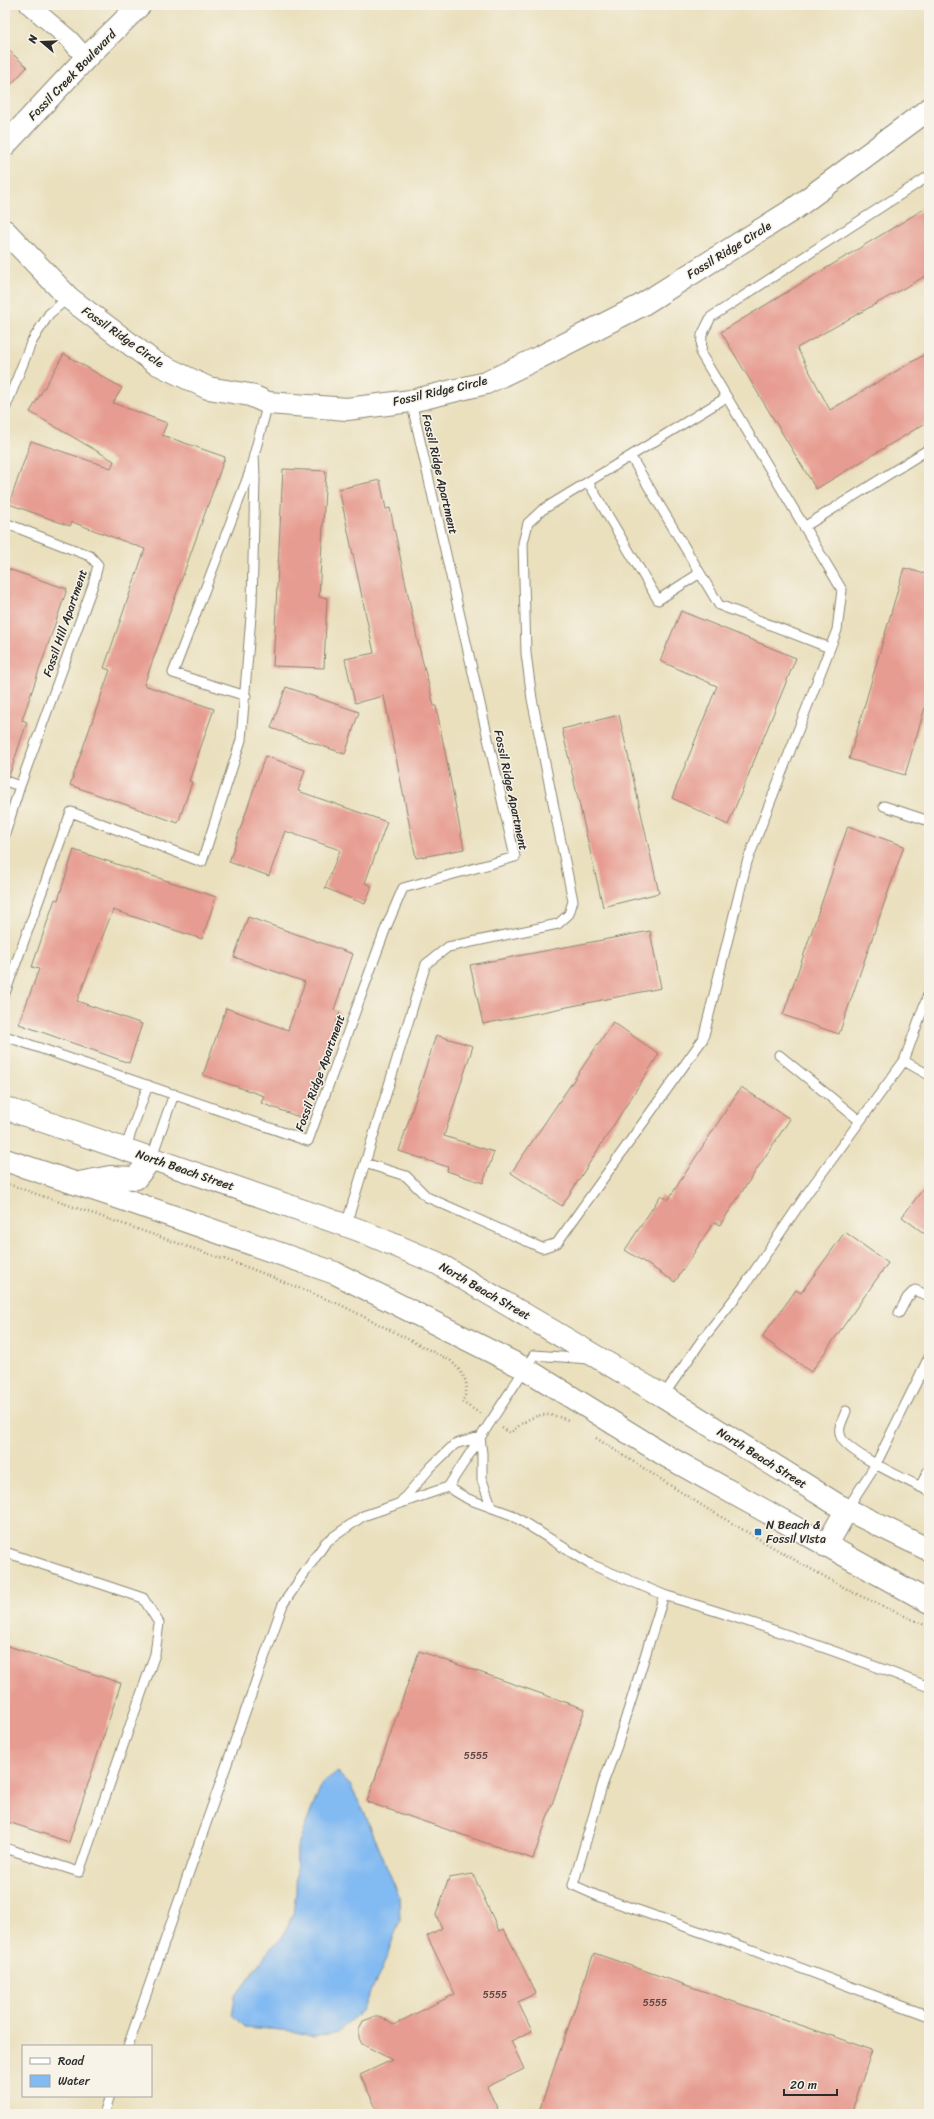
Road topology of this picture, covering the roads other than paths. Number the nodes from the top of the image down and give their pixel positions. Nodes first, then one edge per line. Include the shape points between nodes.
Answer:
1 (28, 5) edge
2 (140, 5) edge
3 (86, 58) junction
4 (929, 110) edge
5 (5, 146) edge
6 (929, 176) edge
7 (5, 231) edge
8 (69, 298) junction
9 (727, 397) junction
10 (411, 401) junction
11 (268, 403) junction
12 (5, 409) edge
13 (929, 449) edge
14 (254, 454) junction
15 (631, 457) junction
16 (588, 482) junction
17 (5, 523) edge
18 (804, 527) junction
19 (700, 573) junction
20 (830, 648) junction
21 (246, 696) junction
22 (5, 781) edge
23 (20, 786) junction
24 (884, 806) dead end
25 (929, 821) edge
26 (5, 834) edge
27 (929, 992) edge
28 (5, 994) edge
29 (5, 1036) edge
30 (779, 1055) dead end
31 (904, 1061) junction
32 (929, 1074) edge
33 (148, 1085) junction
34 (174, 1094) junction
35 (5, 1108) edge
36 (860, 1121) junction
37 (125, 1150) junction
38 (151, 1159) junction
39 (5, 1160) edge
40 (365, 1163) junction
41 (76, 1183) junction
42 (346, 1225) junction
43 (929, 1296) edge
44 (899, 1314) dead end
45 (929, 1357) edge
46 (602, 1360) junction
47 (526, 1369) junction
48 (663, 1396) junction
49 (846, 1411) dead end
50 (480, 1437) junction
51 (876, 1464) junction
52 (929, 1469) edge
53 (448, 1487) junction
54 (920, 1487) junction
55 (929, 1491) edge
56 (398, 1504) junction
57 (492, 1508) junction
58 (847, 1509) junction
59 (826, 1546) junction
60 (929, 1550) edge
61 (5, 1552) edge
62 (664, 1595) junction
63 (929, 1602) edge
64 (929, 1687) edge
65 (5, 1848) edge
66 (929, 2016) edge
67 (128, 2045) edge
68 (110, 2097) edge
69 (104, 2114) edge

1 - 3 street via 69,39
2 - 3 main road, Fossil Creek Boulevard
3 - 5 main road, Fossil Creek Boulevard
4 - 10 main road, Fossil Ridge Circle via 794,209 640,306 486,383
6 - 9 lane via 711,317 702,335 701,354
7 - 8 main road, Fossil Ridge Circle
8 - 11 main road, Fossil Ridge Circle via 154,362 208,388 250,395
8 - 12 lane via 49,314 31,343
9 - 15 lane
9 - 18 lane
10 - 11 main road, Fossil Ridge Circle via 347,408
10 - 34 lane, Fossil Ridge Apartment via 515,857 403,888 385,930 308,1141
11 - 14 lane
13 - 18 lane
14 - 21 lane via 256,477 252,604
14 - 21 lane via 173,673
15 - 16 lane
15 - 19 lane
16 - 19 lane via 658,600
16 - 40 lane via 542,510 528,523 523,543 526,653 531,692 573,901 569,914 558,924 448,947 426,964
17 - 23 lane, Fossil Hill Apartment via 90,556 98,565
18 - 20 lane via 842,590 837,630
19 - 20 lane via 719,605
20 - 40 lane via 747,862 703,1039 557,1243 542,1248 427,1197 406,1176
21 - 28 lane via 241,740 202,862 71,812
22 - 23 lane
23 - 26 lane, Fossil Hill Apartment
24 - 25 lane
27 - 31 lane
29 - 33 lane, Fossil Ridge Apartment
30 - 36 lane
31 - 32 lane
31 - 36 lane
33 - 34 lane, Fossil Ridge Apartment
33 - 37 lane
34 - 38 lane
35 - 37 main road, North Beach Street
36 - 48 lane via 745,1285
37 - 38 main road, North Beach Street
38 - 41 main road via 136,1178 110,1178
38 - 42 main road, North Beach Street
39 - 41 main road
40 - 42 lane
41 - 47 main road via 335,1273
42 - 46 main road, North Beach Street via 437,1263
43 - 44 lane via 915,1290 907,1298
45 - 51 lane
46 - 47 lane via 534,1355
46 - 48 main road, North Beach Street
47 - 50 lane
47 - 59 main road via 668,1457
48 - 58 main road, North Beach Street
49 - 51 lane via 839,1428 841,1438 853,1450
50 - 53 lane
50 - 56 lane via 455,1444
50 - 57 lane via 482,1480
51 - 54 lane
51 - 58 lane
52 - 54 lane
53 - 56 lane
53 - 57 lane via 468,1499
54 - 55 lane
56 - 67 lane via 363,1516 326,1542 283,1604
57 - 62 lane via 512,1515 590,1564
58 - 59 main road
58 - 60 main road, North Beach Street
59 - 63 main road
61 - 65 lane via 143,1598 159,1623 155,1654 79,1872
62 - 64 lane via 718,1610
62 - 66 lane via 573,1885 684,1928 744,1947
68 - 69 lane

